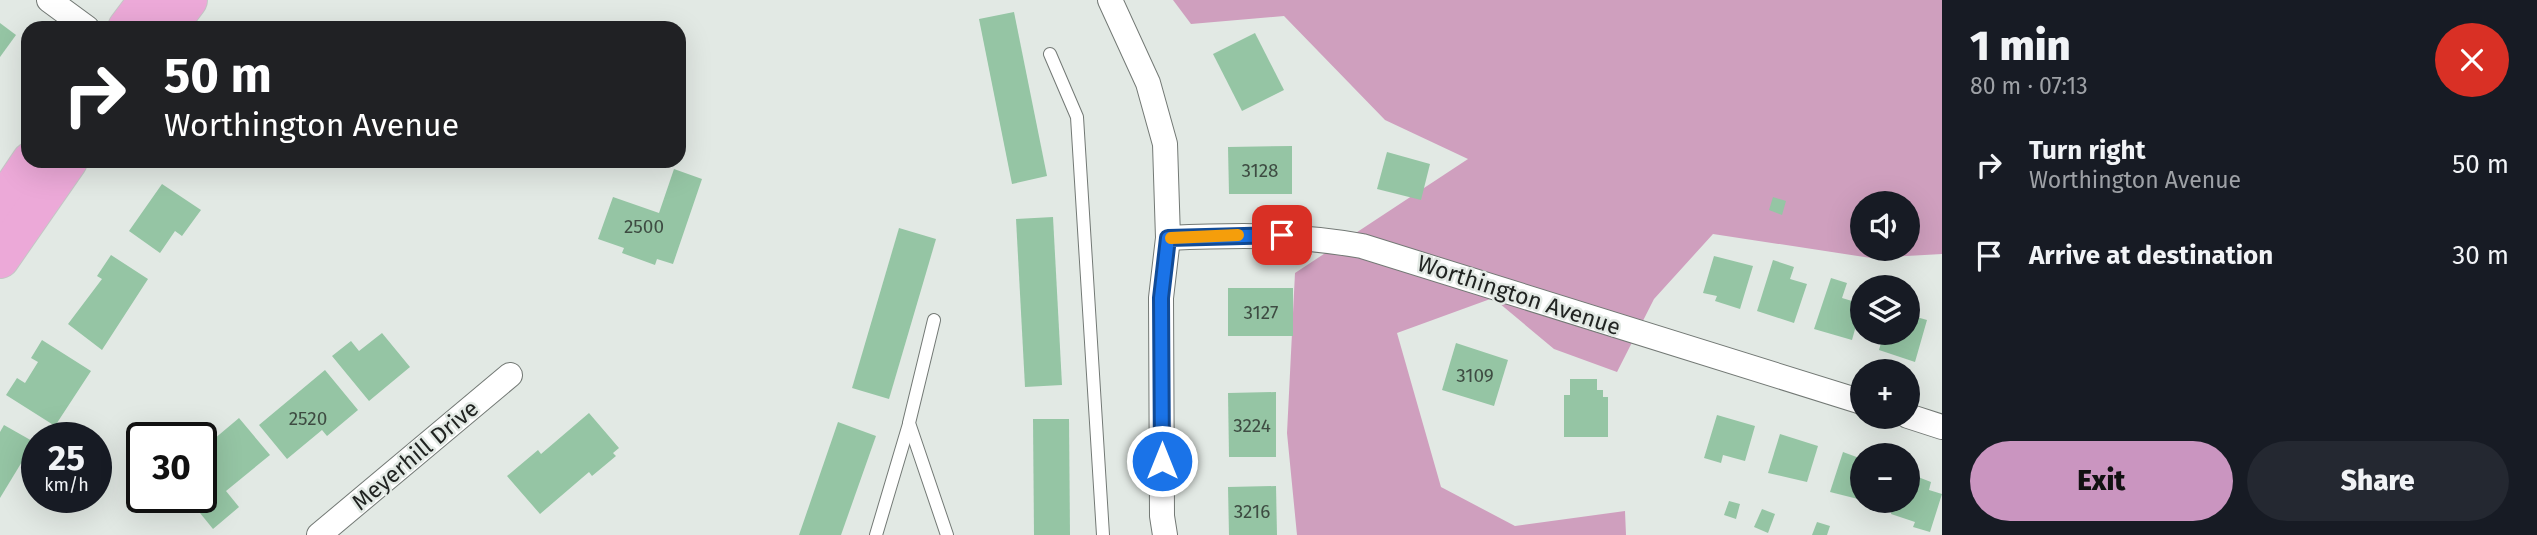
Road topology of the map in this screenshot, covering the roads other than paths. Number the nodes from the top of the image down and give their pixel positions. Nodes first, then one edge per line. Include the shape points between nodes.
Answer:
1 (49, 0) edge
2 (148, 0) edge
3 (188, 0) edge
4 (1110, 0) edge
5 (78, 21) edge
6 (132, 21) edge
7 (172, 21) edge
8 (1049, 54) dead end
9 (26, 168) edge
10 (63, 168) edge
11 (0, 207) edge
12 (1168, 238) junction
13 (0, 259) edge
14 (934, 320) dead end
15 (510, 375) dead end
16 (1850, 398) edge
17 (1920, 420) edge
18 (909, 423) junction
19 (1942, 427) edge
20 (319, 535) edge
21 (876, 535) edge
22 (947, 535) edge
23 (1103, 535) edge
24 (1165, 535) edge

1 - 5 street
2 - 6 main road
3 - 7 main road
4 - 12 street via 1148,83 1165,144
8 - 23 lane via 1077,117
9 - 11 main road
10 - 13 main road
12 - 16 street, Worthington Avenue via 1255,234 1363,246
12 - 24 street via 1161,298
14 - 18 lane
15 - 20 street, Meyerhill Drive
17 - 19 street
18 - 21 lane
18 - 22 lane

